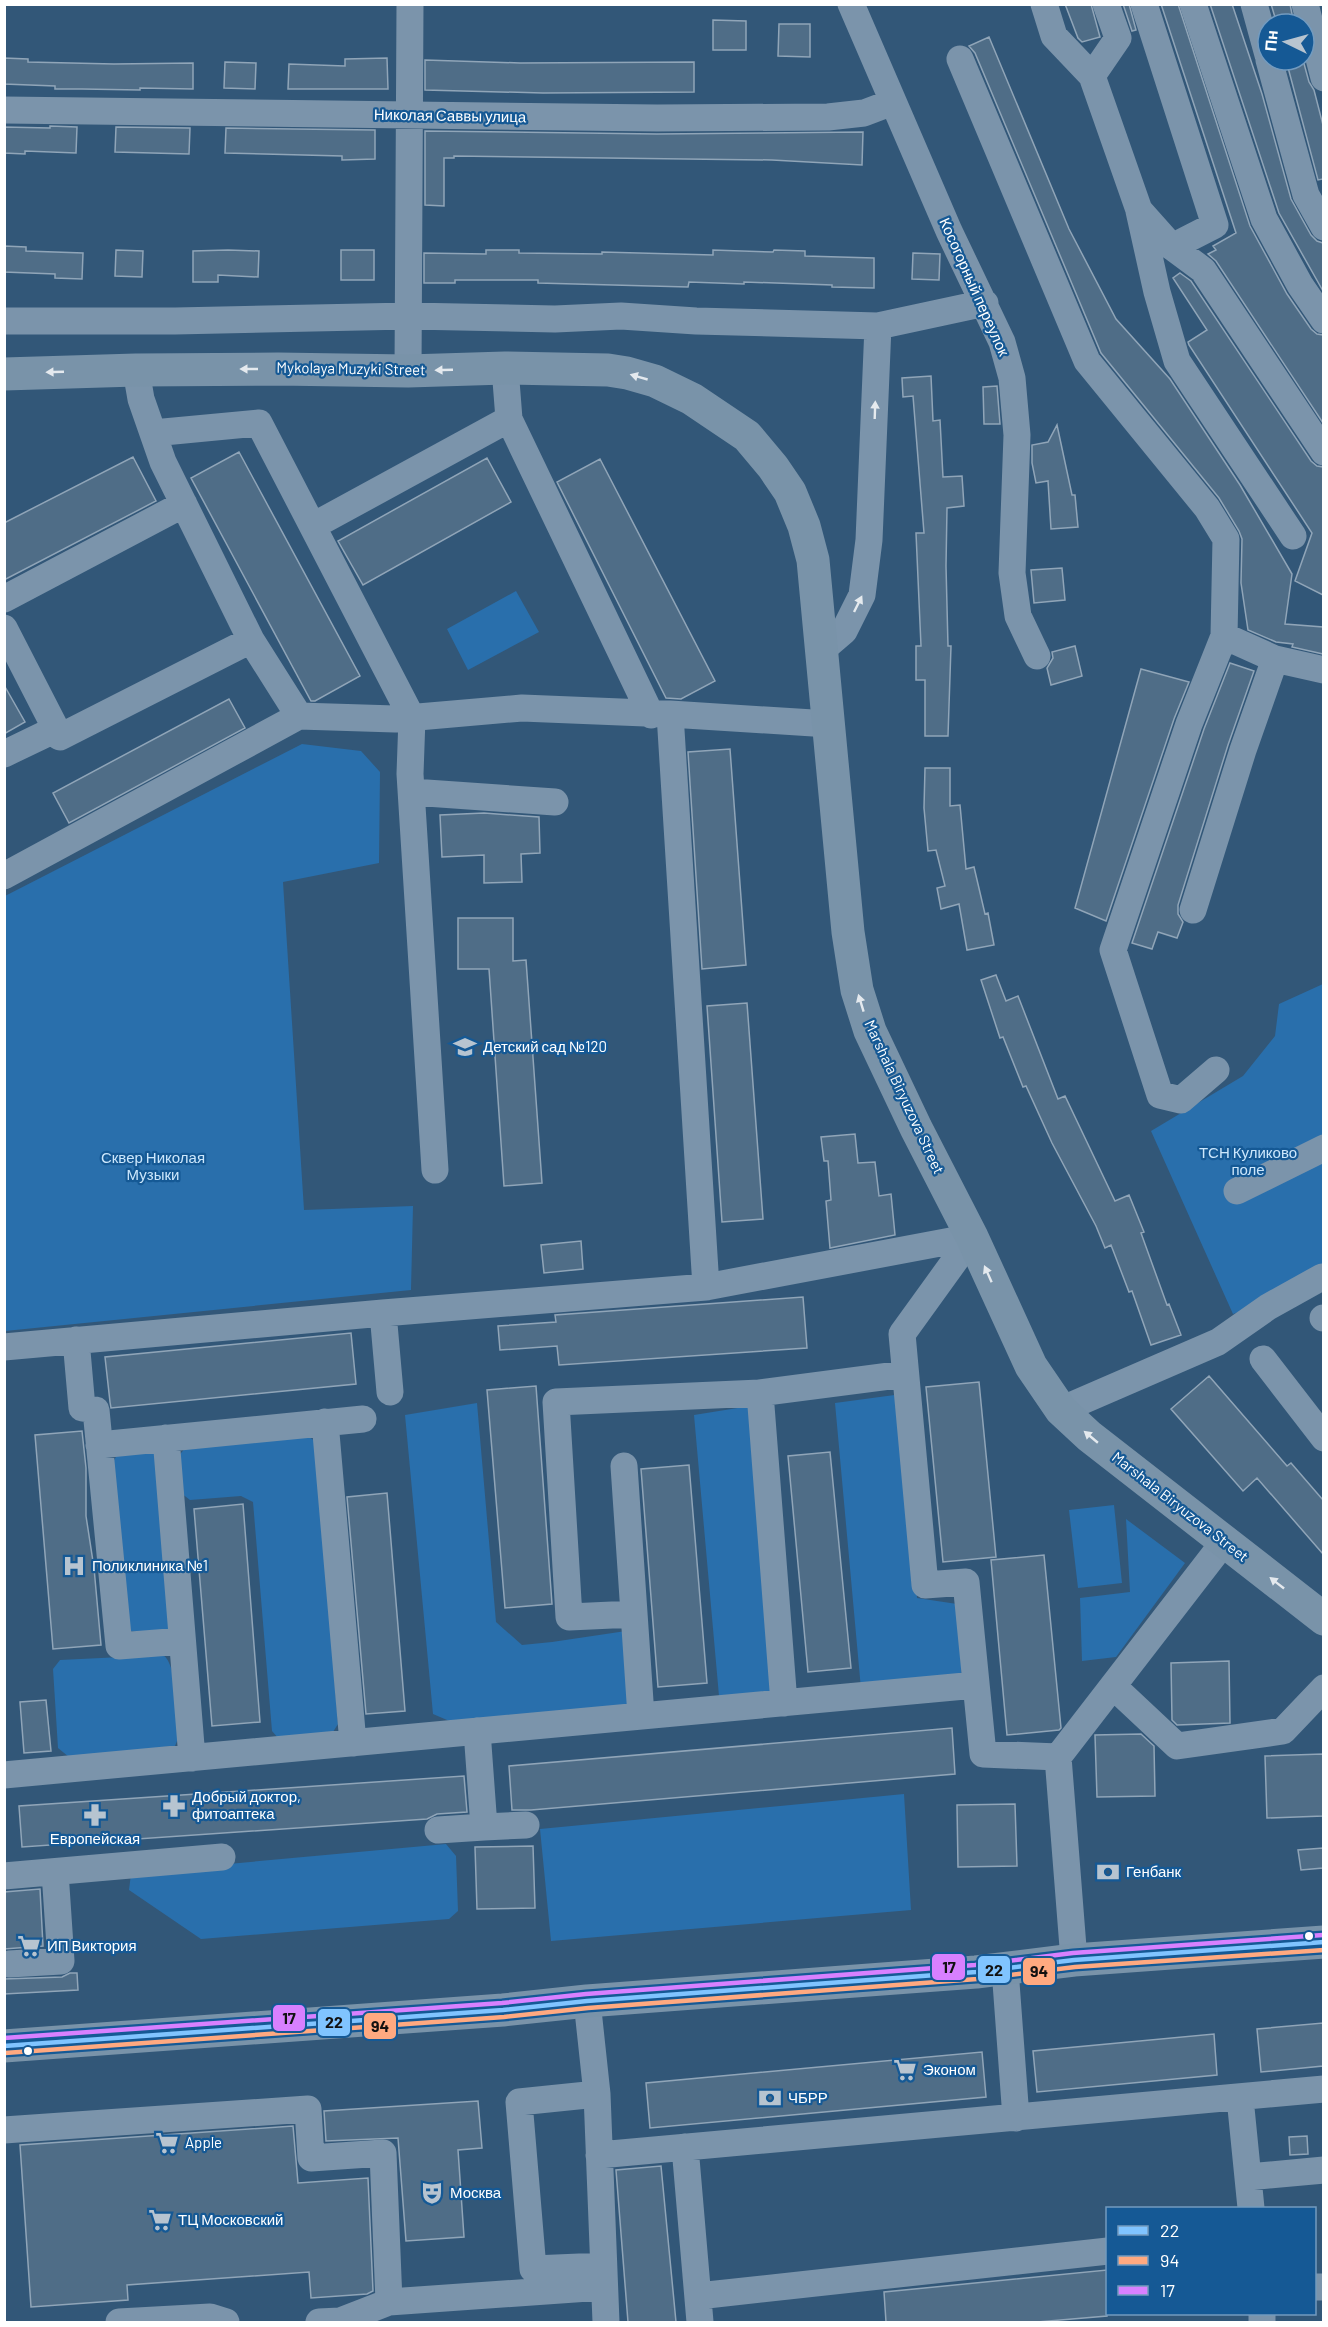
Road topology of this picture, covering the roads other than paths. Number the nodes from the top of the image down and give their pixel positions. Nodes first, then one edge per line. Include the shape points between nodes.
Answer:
1 (410, 4) edge
2 (851, 4) edge
3 (1044, 4) edge
4 (1106, 4) edge
5 (1144, 4) edge
6 (1193, 4) edge
7 (1305, 4) edge
8 (960, 59) dead end
9 (1272, 72) edge
10 (1092, 76) junction
11 (1323, 78) edge
12 (893, 102) junction
13 (4, 110) edge
14 (408, 116) junction
15 (1139, 210) junction
16 (1323, 227) edge
17 (1172, 247) junction
18 (984, 303) junction
19 (408, 316) junction
20 (1323, 320) edge
21 (4, 321) edge
22 (878, 326) junction
23 (505, 368) junction
24 (136, 370) junction
25 (408, 371) junction
26 (4, 374) edge
27 (692, 399) joint
28 (509, 419) junction
29 (153, 432) junction
30 (1323, 452) edge
31 (184, 504) junction
32 (313, 526) junction
33 (1293, 536) dead end
34 (4, 599) edge
35 (4, 628) edge
36 (1224, 636) junction
37 (251, 640) junction
38 (823, 649) junction
39 (1037, 656) dead end
40 (1275, 659) junction
41 (1323, 670) edge
42 (660, 714) junction
43 (299, 716) junction
44 (412, 717) junction
45 (829, 724) junction
46 (56, 729) junction
47 (4, 753) edge
48 (412, 792) junction
49 (555, 802) dead end
50 (4, 876) edge
51 (1193, 910) dead end
52 (1216, 1070) dead end
53 (1323, 1148) edge
54 (435, 1170) dead end
55 (1237, 1191) dead end
56 (972, 1238) junction
57 (1322, 1277) dead end
58 (706, 1287) junction
59 (383, 1313) junction
60 (76, 1340) junction
61 (4, 1347) edge
62 (1263, 1359) dead end
63 (905, 1374) junction
64 (390, 1392) dead end
65 (760, 1394) junction
66 (1061, 1410) junction
67 (363, 1419) dead end
68 (325, 1422) junction
69 (166, 1438) junction
70 (1323, 1438) edge
71 (99, 1445) junction
72 (624, 1466) dead end
73 (1224, 1542) junction
74 (634, 1614) junction
75 (1323, 1619) edge
76 (182, 1641) junction
77 (976, 1685) junction
78 (1113, 1686) junction
79 (1323, 1688) edge
80 (784, 1703) junction
81 (641, 1716) junction
82 (477, 1731) junction
83 (353, 1743) junction
84 (1058, 1757) junction
85 (192, 1758) junction
86 (4, 1775) edge
87 (526, 1825) dead end
88 (484, 1827) junction
89 (438, 1830) dead end
90 (222, 1857) dead end
91 (55, 1872) junction
92 (4, 1876) edge
93 (1323, 1942) edge
94 (1074, 1960) junction
95 (9, 1965) dead end
96 (1005, 1969) junction
97 (587, 2001) junction
98 (4, 2046) edge
99 (1323, 2089) edge
100 (597, 2094) junction
101 (1240, 2098) junction
102 (1016, 2118) junction
103 (4, 2130) edge
104 (685, 2147) junction
105 (599, 2155) junction
106 (1323, 2170) edge
107 (1248, 2177) junction
108 (1251, 2207) edge
109 (1106, 2251) edge
110 (603, 2277) junction
111 (389, 2302) junction
112 (699, 2309) edge
113 (119, 2322) edge
114 (226, 2322) edge
115 (319, 2322) edge
116 (606, 2322) edge

1 - 14 street
2 - 12 street, Косогорный переулок
3 - 10 street via 1054,36
4 - 10 street via 1118,38
5 - 17 street via 1215,225
6 - 20 street via 1264,219
7 - 11 street
8 - 36 street via 1087,361 1207,508 1226,539
9 - 16 street via 1306,195
10 - 15 street
12 - 14 street, Николая Саввы улица via 864,113 828,117
12 - 18 street, Косогорный переулок
13 - 14 street, Николая Саввы улица
14 - 19 street
15 - 17 street
15 - 33 street via 1177,361
17 - 30 street via 1203,270
18 - 22 street
18 - 39 street, Косогорный переулок via 1002,342 1012,378 1017,435 1012,573 1018,616
19 - 21 street
19 - 22 street via 621,316
19 - 25 street
38 -> 22 street via 844,631 862,596 869,540
23 -> 25 main road, Mykolaya Muzyki Street
27 -> 23 main road, Mykolaya Muzyki Street via 655,381 608,370
23 - 28 street
25 -> 24 main road, Mykolaya Muzyki Street
24 -> 26 main road, Mykolaya Muzyki Street
24 - 29 street
27 - 38 main road, Marshala Biryuzova Street via 747,436 790,492 813,560
28 - 32 street
28 - 42 street
29 - 31 street
29 - 32 street via 260,423
31 - 34 street
31 - 37 street
32 - 44 street
35 - 46 street
36 - 40 street
36 - 52 street via 1189,724 1113,950 1160,1095 1181,1100
37 - 43 street
37 - 46 street via 60,737
38 - 45 main road, Marshala Biryuzova Street
40 - 41 street
40 - 51 street
42 - 44 street via 522,708
42 - 45 street
42 - 58 street
43 - 44 street
43 - 50 street
44 - 48 street
56 -> 45 main road, Marshala Biryuzova Street via 870,1031 857,990
46 - 47 street
48 - 49 street
48 - 54 street
53 - 55 street
56 - 58 street
56 - 63 street via 902,1334
66 -> 56 main road, Marshala Biryuzova Street via 1030,1366
57 - 66 street via 1268,1307 1218,1342
58 - 59 street
59 - 60 street
59 - 64 street
60 - 61 street
60 - 71 street via 82,1408 96,1410
62 - 70 street
63 - 65 street
63 - 77 street via 925,1585 966,1582
65 - 74 street via 556,1402 569,1617
65 - 80 street
73 -> 66 main road, Marshala Biryuzova Street
67 - 68 street
68 - 69 street
68 - 83 street
69 - 71 street
69 - 76 street
71 - 76 street via 120,1646
72 - 74 street
75 -> 73 main road, Marshala Biryuzova Street
73 - 78 street
74 - 81 street
76 - 85 street
77 - 80 street
77 - 84 street via 983,1754
78 - 79 street via 1178,1746 1283,1731
78 - 84 street
80 - 81 street
81 - 82 street
82 - 83 street
82 - 88 street
83 - 85 street
84 - 94 street
85 - 86 street
87 - 88 street
88 - 89 street
90 - 91 street
91 - 92 street
91 - 95 street via 61,1961
93 - 94 main road
94 - 96 main road
96 - 97 main road
96 - 102 street
97 - 98 main road
97 - 100 street
99 - 101 street
100 - 105 street
100 - 110 street via 519,2102 533,2269
101 - 102 street
101 - 107 street
102 - 104 street
103 - 111 street via 308,2109 311,2158 383,2153
104 - 105 street
104 - 112 street
105 - 110 street
106 - 107 street
107 - 108 street
109 - 112 street
110 - 111 street
110 - 116 street
111 - 115 street via 339,2321
113 - 114 street via 210,2317

